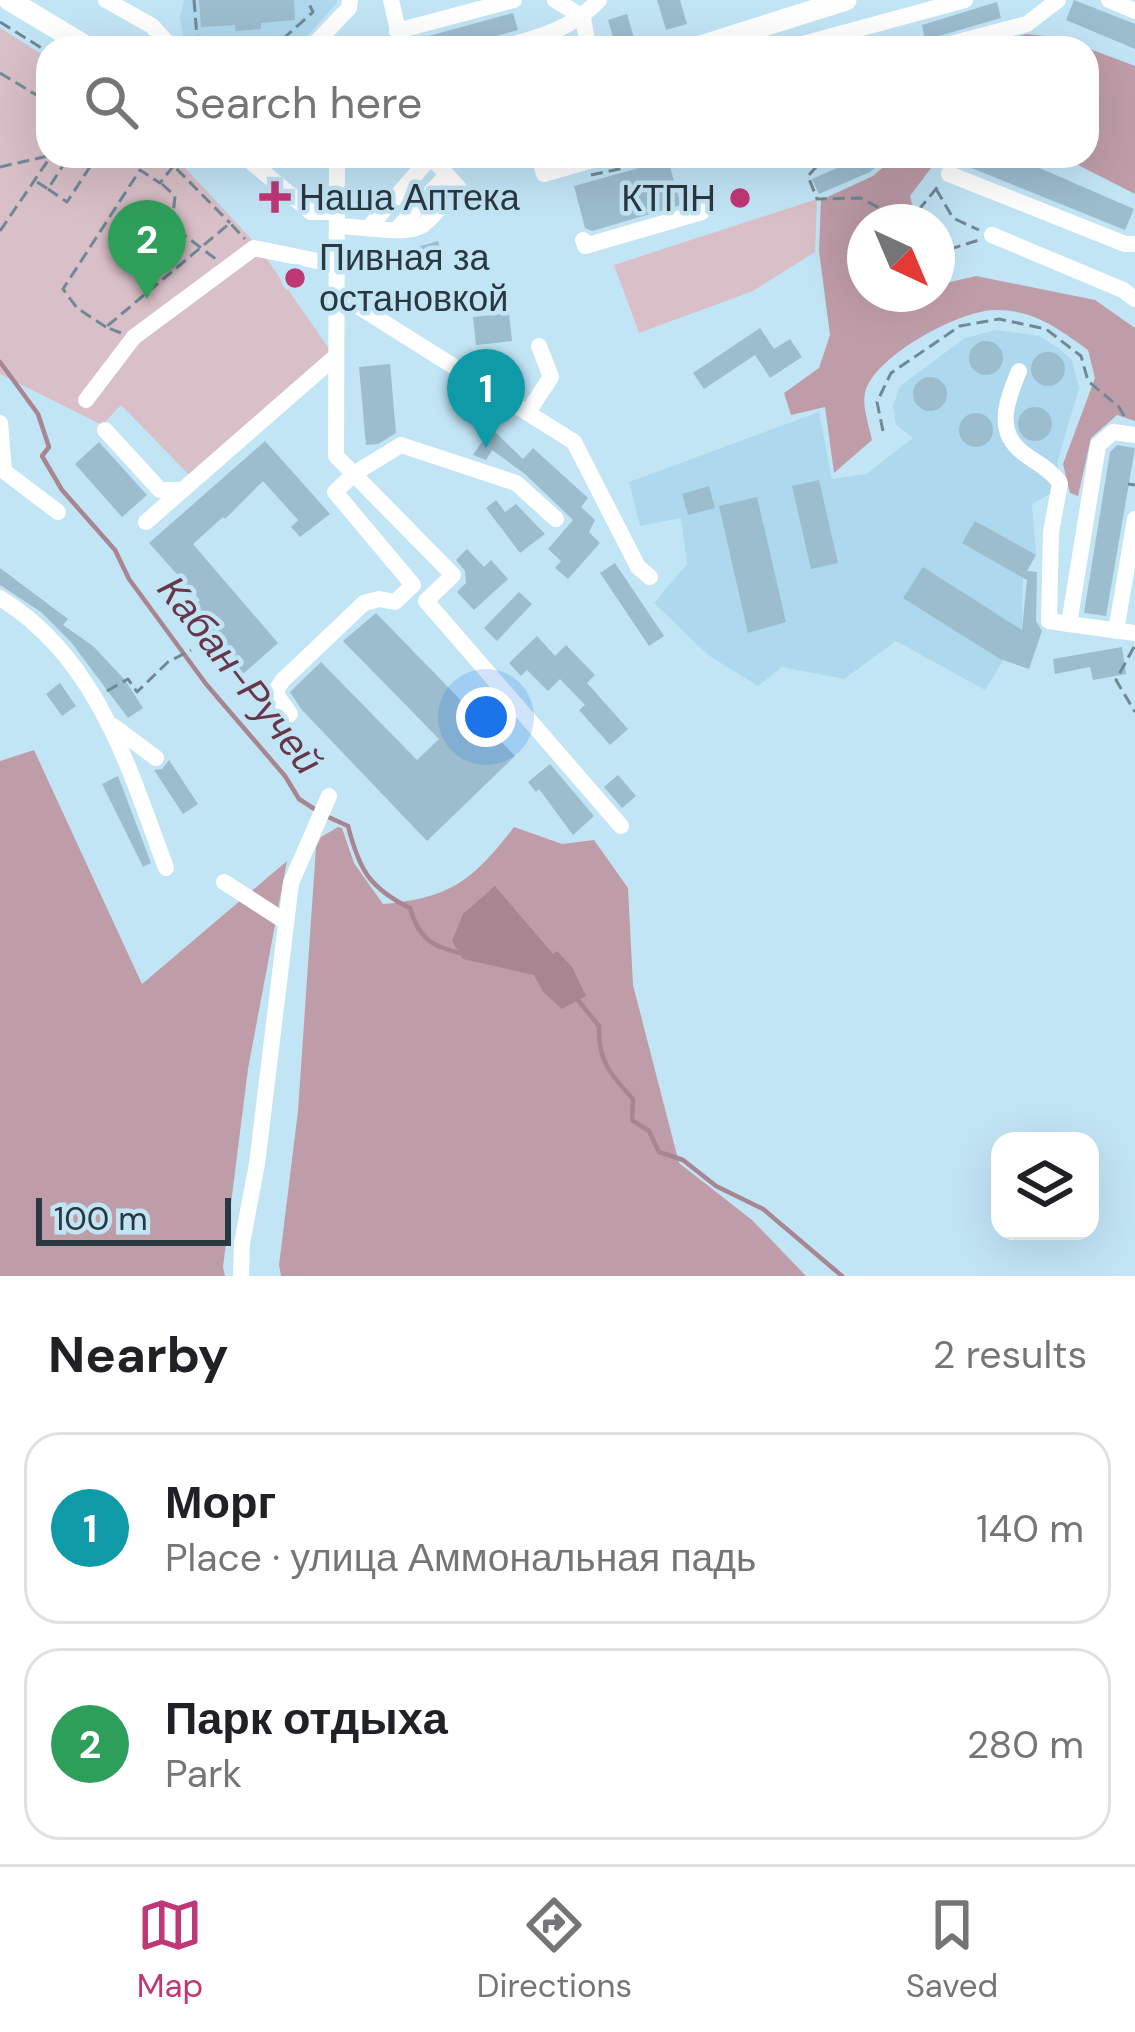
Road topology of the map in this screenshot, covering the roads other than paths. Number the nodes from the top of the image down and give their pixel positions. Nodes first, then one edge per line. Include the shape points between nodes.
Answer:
1 (9, 0) edge
2 (106, 0) edge
3 (350, 0) edge
4 (391, 0) edge
5 (514, 0) edge
6 (555, 0) edge
7 (599, 0) edge
8 (846, 0) edge
9 (965, 0) edge
10 (1058, 0) edge
11 (1109, 0) edge
12 (1135, 11) edge
13 (583, 17) junction
14 (69, 36) edge
15 (161, 36) edge
16 (323, 36) edge
17 (398, 36) edge
18 (410, 36) edge
19 (545, 36) edge
20 (586, 36) edge
21 (788, 36) edge
22 (799, 36) edge
23 (981, 36) edge
24 (258, 168) edge
25 (337, 168) edge
26 (420, 168) edge
27 (440, 168) edge
28 (949, 174) road end
29 (700, 206) dead end
30 (337, 219) junction
31 (370, 226) junction
32 (992, 236) road end
33 (583, 240) dead end
34 (1135, 244) edge
35 (337, 265) junction
36 (337, 292) junction
37 (1135, 299) edge
38 (538, 346) dead end
39 (336, 356) junction
40 (1019, 371) dead end
41 (86, 400) dead end
42 (528, 412) junction
43 (0, 423) edge
44 (105, 430) dead end
45 (1135, 435) edge
46 (355, 473) junction
47 (183, 490) junction
48 (58, 512) dead end
49 (556, 519) dead end
50 (1135, 519) edge
51 (146, 522) dead end
52 (650, 577) dead end
53 (413, 585) junction
54 (0, 598) edge
55 (425, 601) junction
56 (1074, 624) junction
57 (1115, 631) junction
58 (1135, 633) edge
59 (290, 714) dead end
60 (108, 722) junction
61 (156, 758) dead end
62 (329, 796) dead end
63 (621, 826) dead end
64 (166, 868) dead end
65 (224, 882) dead end
66 (286, 922) junction
67 (242, 1276) edge

1 - 14 main road
2 - 15 street
3 - 16 street
4 - 17 street
5 - 18 street
6 - 13 street
7 - 13 street
8 - 21 main road
9 - 22 street
10 - 23 street via 1027,24
11 - 12 street
13 - 19 street
13 - 20 street
24 - 30 street via 311,212
25 - 30 street
26 - 31 street
27 - 31 street via 458,187 420,228
28 - 34 street
29 - 33 street via 702,212 682,218 585,246
30 - 31 street
30 - 35 street
32 - 37 street
35 - 36 street
35 - 41 street via 254,248 134,337
36 - 39 street
36 - 42 street
38 - 42 street via 551,377
39 - 46 street via 336,456
39 - 47 street
40 - 56 street via 1006,424 1016,447 1060,483 1049,621
42 - 52 street via 574,442
43 - 48 street via 4,471
44 - 47 street via 160,490
45 - 56 street via 1113,432 1098,445
46 - 49 street via 400,445 516,483
46 - 53 street via 335,492
46 - 55 street via 453,575
47 - 51 street
50 - 57 street
53 - 55 street
53 - 59 street via 395,602 364,603 282,681 275,693
54 - 60 street via 84,675
55 - 63 street
56 - 57 street
57 - 58 street
60 - 61 street
60 - 64 street
62 - 66 street via 291,883
65 - 66 street
66 - 67 street

